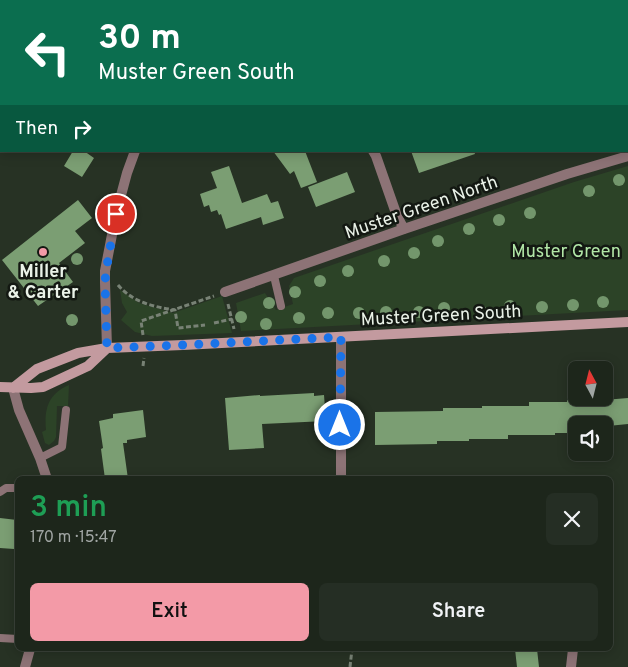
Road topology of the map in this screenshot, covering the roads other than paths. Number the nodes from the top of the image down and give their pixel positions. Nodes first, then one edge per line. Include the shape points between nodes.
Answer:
1 (135, 152) edge
2 (374, 152) edge
3 (628, 156) edge
4 (404, 229) junction
5 (274, 276) junction
6 (226, 292) road end
7 (281, 306) dead end
8 (628, 322) edge
9 (341, 337) junction
10 (107, 348) junction
11 (0, 387) edge
12 (13, 388) junction
13 (66, 410) dead end
14 (40, 458) junction
15 (46, 476) edge
16 (341, 476) edge
17 (2, 488) edge
18 (15, 488) edge
19 (0, 638) edge
20 (15, 639) edge
21 (29, 651) edge
22 (573, 651) edge
23 (25, 667) edge
24 (571, 667) edge

1 - 10 street via 116,214 106,271
2 - 4 street
3 - 4 street, Muster Green North
4 - 5 street, Muster Green North
5 - 6 street, Muster Green North
5 - 7 lane
8 - 9 main road, Muster Green South
9 - 10 main road, Muster Green South
9 - 16 street
10 - 12 main road, Muster Green South via 78,353 37,369
10 - 12 main road via 88,366 43,387
11 - 12 main road
12 - 14 street
13 - 14 lane via 62,447
14 - 15 street
17 - 18 lane
19 - 20 lane
21 - 23 street
22 - 24 street

